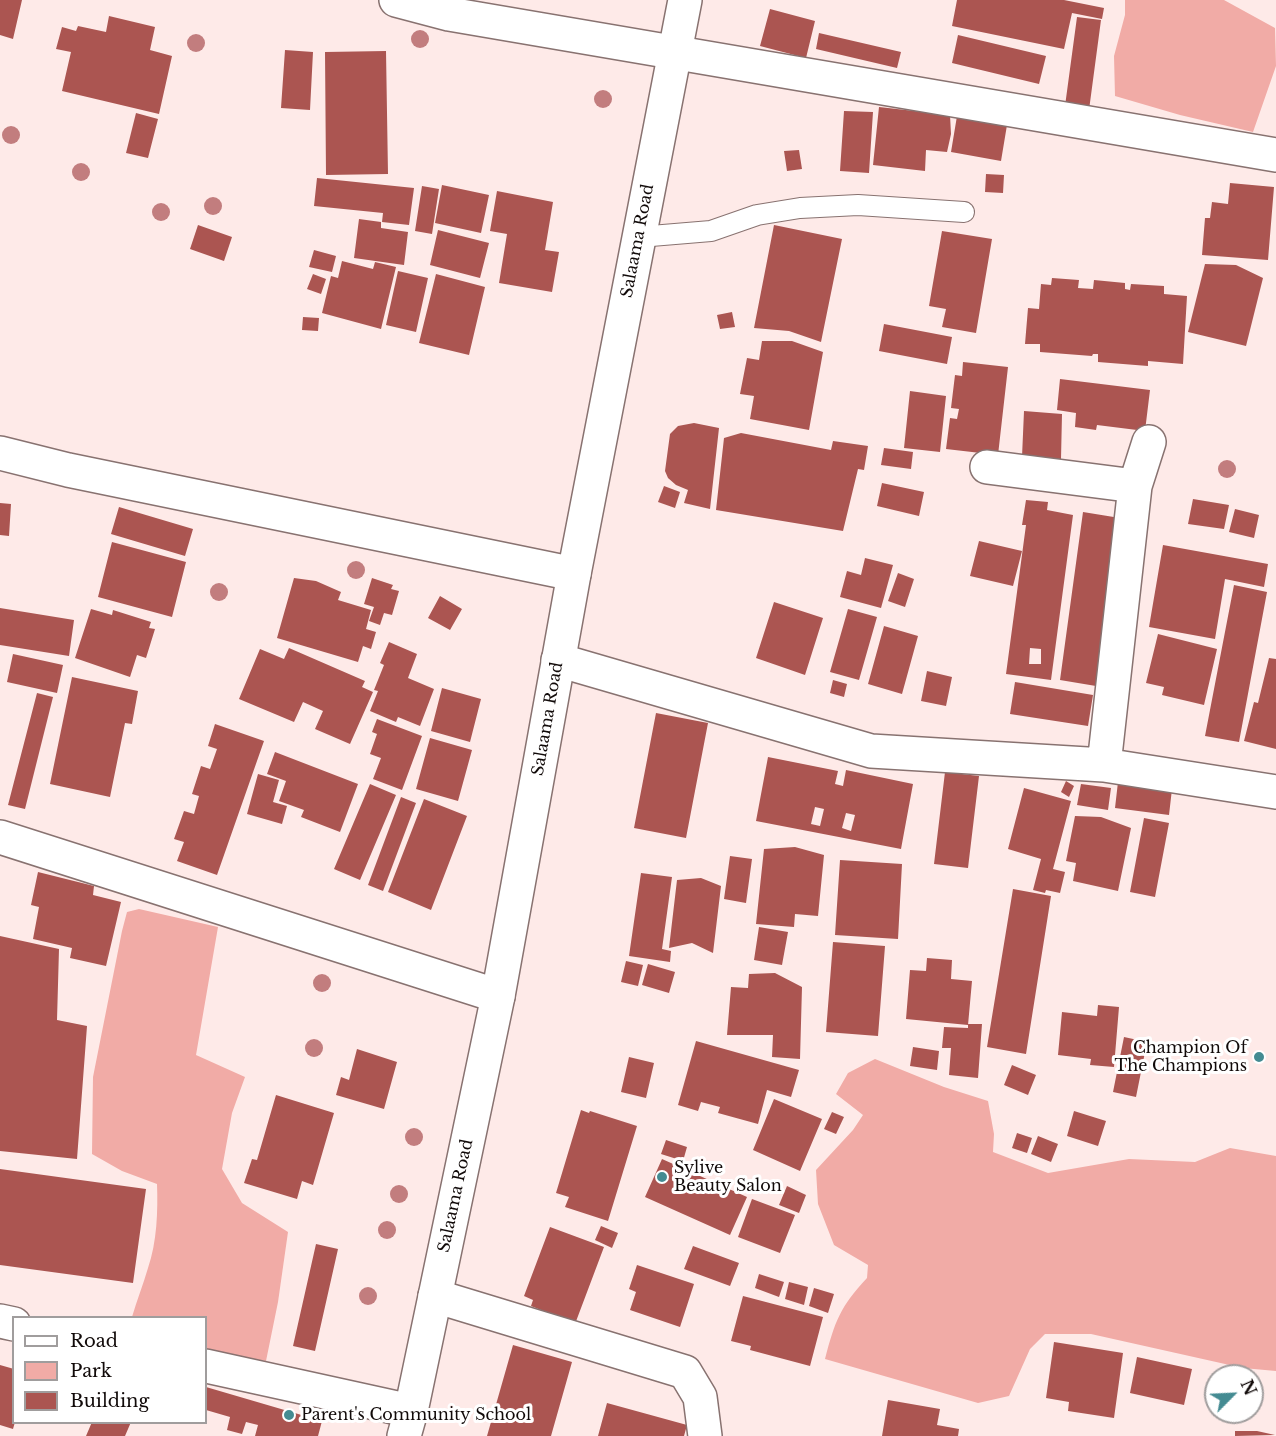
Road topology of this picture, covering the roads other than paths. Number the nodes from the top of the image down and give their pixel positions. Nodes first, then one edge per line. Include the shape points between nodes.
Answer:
1 (396, 0) edge
2 (685, 0) edge
3 (675, 52) junction
4 (1276, 156) edge
5 (964, 212) dead end
6 (639, 237) junction
7 (1149, 442) dead end
8 (0, 453) edge
9 (987, 467) dead end
10 (1135, 486) junction
11 (574, 574) junction
12 (558, 660) junction
13 (1104, 765) junction
14 (1276, 792) edge
15 (0, 837) edge
16 (498, 996) junction
17 (435, 1296) junction
18 (207, 1366) edge
19 (407, 1423) edge
20 (705, 1436) edge

1 - 3 street via 449,14
2 - 3 street, Salaama Road
3 - 4 street
3 - 6 street, Salaama Road
5 - 6 lane via 858,205 801,208 757,215 711,231
6 - 11 street, Salaama Road
7 - 10 street
8 - 11 street
9 - 10 street
10 - 13 street
11 - 12 street, Salaama Road
12 - 13 street via 872,751
12 - 16 street, Salaama Road
13 - 14 street
15 - 16 street
16 - 17 street, Salaama Road
17 - 19 street, Salaama Road
17 - 20 street via 685,1372 700,1397
18 - 19 street

